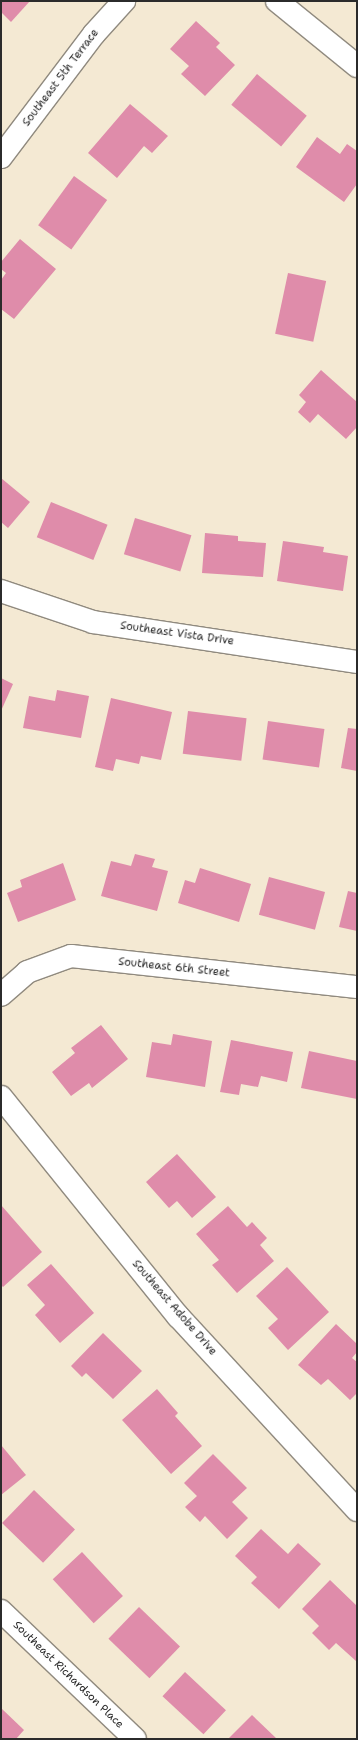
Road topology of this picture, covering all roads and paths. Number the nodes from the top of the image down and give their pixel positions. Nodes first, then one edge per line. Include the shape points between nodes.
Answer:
1 (124, 1) edge
2 (277, 1) edge
3 (357, 66) edge
4 (1, 157) edge
5 (1, 591) edge
6 (357, 662) edge
7 (357, 987) edge
8 (1, 995) edge
9 (1, 1097) edge
10 (357, 1510) edge
11 (1, 1611) edge
12 (135, 1739) edge

1 - 4 street, Southeast 5th Terrace via 94,34
2 - 3 street
5 - 6 street, Southeast Vista Drive via 93,622
7 - 8 street, Southeast 6th Street via 71,956 27,972
9 - 10 street, Southeast Adobe Drive via 178,1316
11 - 12 street, Southeast Richardson Place

